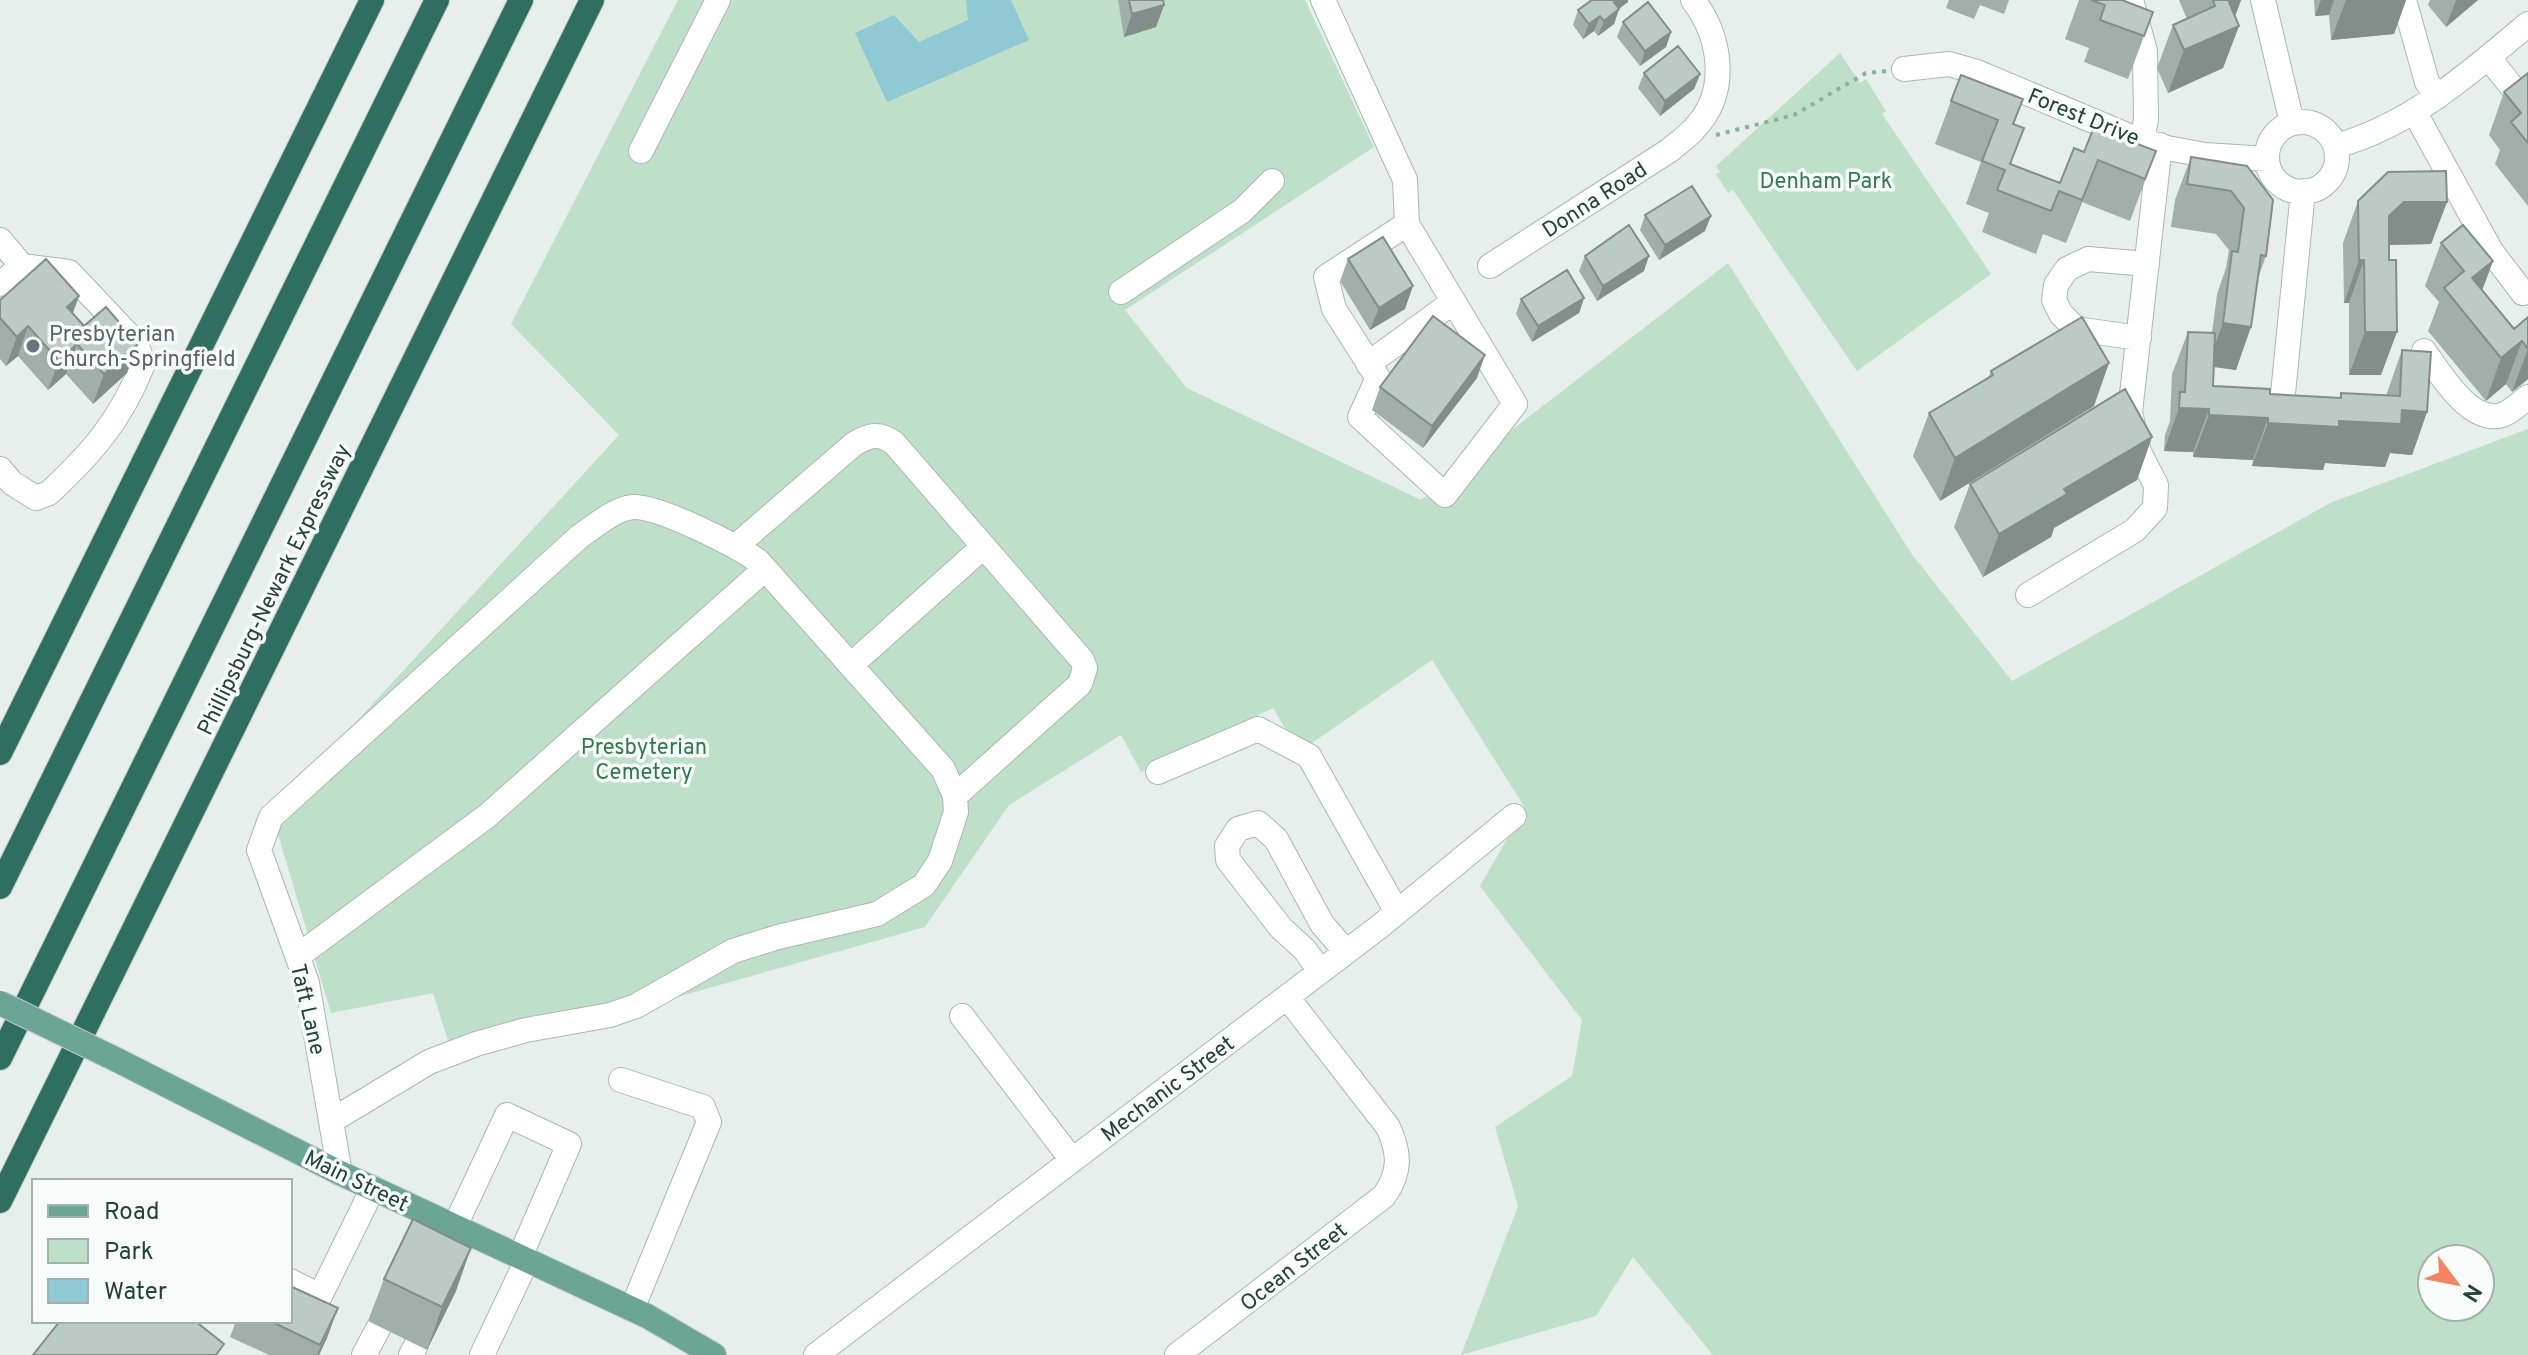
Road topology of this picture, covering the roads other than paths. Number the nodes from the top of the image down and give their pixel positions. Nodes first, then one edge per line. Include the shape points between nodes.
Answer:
1 (372, 0) edge
2 (437, 0) edge
3 (521, 0) edge
4 (592, 0) edge
5 (718, 0) edge
6 (1323, 0) edge
7 (1693, 0) edge
8 (2131, 0) edge
9 (2263, 0) edge
10 (2404, 0) edge
11 (2528, 24) edge
12 (2488, 57) junction
13 (1904, 69) road end
14 (2437, 97) junction
15 (2528, 107) edge
16 (2414, 111) junction
17 (2292, 123) junction
18 (2151, 143) junction
19 (2336, 146) junction
20 (641, 151) dead end
21 (2267, 159) junction
22 (1272, 181) dead end
23 (2303, 191) junction
24 (1407, 224) junction
25 (0, 240) edge
26 (2147, 264) junction
27 (22, 266) junction
28 (1490, 266) dead end
29 (0, 284) edge
30 (1121, 292) dead end
31 (2523, 293) dead end
32 (1453, 302) junction
33 (2139, 338) junction
34 (2424, 351) edge
35 (1368, 364) junction
36 (2528, 397) edge
37 (2282, 404) edge
38 (6, 476) edge
39 (737, 545) junction
40 (983, 547) junction
41 (765, 569) junction
42 (2028, 595) dead end
43 (851, 665) junction
44 (0, 753) edge
45 (1158, 772) dead end
46 (955, 796) junction
47 (1514, 816) dead end
48 (0, 887) edge
49 (1397, 912) junction
50 (1346, 952) junction
51 (298, 956) junction
52 (1320, 971) junction
53 (1287, 997) junction
54 (0, 1003) edge
55 (962, 1016) dead end
56 (0, 1058) edge
57 (621, 1080) dead end
58 (331, 1121) junction
59 (1072, 1160) junction
60 (340, 1173) junction
61 (373, 1188) junction
62 (0, 1201) edge
63 (449, 1233) junction
64 (524, 1258) junction
65 (292, 1282) edge
66 (632, 1309) junction
67 (379, 1327) dead end
68 (364, 1355) edge
69 (482, 1355) edge
70 (714, 1355) edge
71 (816, 1355) edge
72 (1177, 1355) edge

1 - 44 highway
2 - 48 highway
3 - 56 highway, Phillipsburg-Newark Expressway
4 - 62 highway, Phillipsburg-Newark Expressway
5 - 20 street
6 - 24 street via 1405,180
7 - 28 street, Donna Road via 1711,29 1718,69 1709,108 1696,128
8 - 18 street via 2145,51
9 - 17 street
10 - 14 street via 2427,82
11 - 12 street
12 - 14 street
12 - 15 street
13 - 18 street, Forest Drive via 1949,64 1977,72
14 - 16 street
16 - 19 street
16 - 31 street via 2491,251
17 - 19 street via 2322,128
17 - 21 street via 2272,138
18 - 21 street, Forest Drive via 2205,155
18 - 26 street
19 - 23 street via 2330,177
21 - 23 street via 2283,186
22 - 30 street via 1242,211
23 - 37 street
24 - 32 street
24 - 35 street via 1326,277 1334,309
25 - 27 street
26 - 33 street
26 - 33 street via 2088,259 2067,269 2054,300 2076,329
27 - 29 street
27 - 38 street via 69,272 136,343 143,364 116,422 49,493 36,498
32 - 35 street
32 - 35 street via 1515,404 1445,495 1360,417 1378,378
33 - 42 street via 2130,412 2139,452 2156,485 2155,508 2135,530
34 - 36 street via 2471,408 2486,417 2504,415
39 - 40 street via 854,444 875,435 894,443
39 - 41 street
39 - 51 street, Taft Lane via 657,513 634,507 615,513 579,537 271,817 259,850
40 - 43 street
40 - 46 street via 1085,668 1080,684
41 - 43 street
41 - 51 street via 487,816
43 - 46 street via 943,769
45 - 49 street via 1258,729 1309,756
46 - 58 street via 956,812 940,861 924,885 877,914 733,951 636,1006 610,1015 476,1044 429,1062
47 - 49 street, Mechanic Street
49 - 50 street, Mechanic Street
50 - 52 street, Mechanic Street
50 - 52 street via 1322,924 1276,839 1258,823 1238,829 1227,846 1228,860
51 - 58 street, Taft Lane
52 - 53 street, Mechanic Street
53 - 59 street, Mechanic Street
53 - 72 street, Ocean Street via 1388,1127 1397,1147 1398,1168 1384,1196
54 - 60 main road, Main Street, bridge
55 - 59 street
57 - 66 street via 703,1107 709,1122
58 - 60 street, Taft Lane
59 - 71 street, Mechanic Street
60 - 61 main road, Main Street
61 - 63 main road, Main Street
61 - 65 street via 320,1296
63 - 64 main road, Main Street
63 - 64 street via 507,1115 569,1144
64 - 66 main road, Main Street
64 - 69 street
66 - 70 main road, Main Street
67 - 68 street

